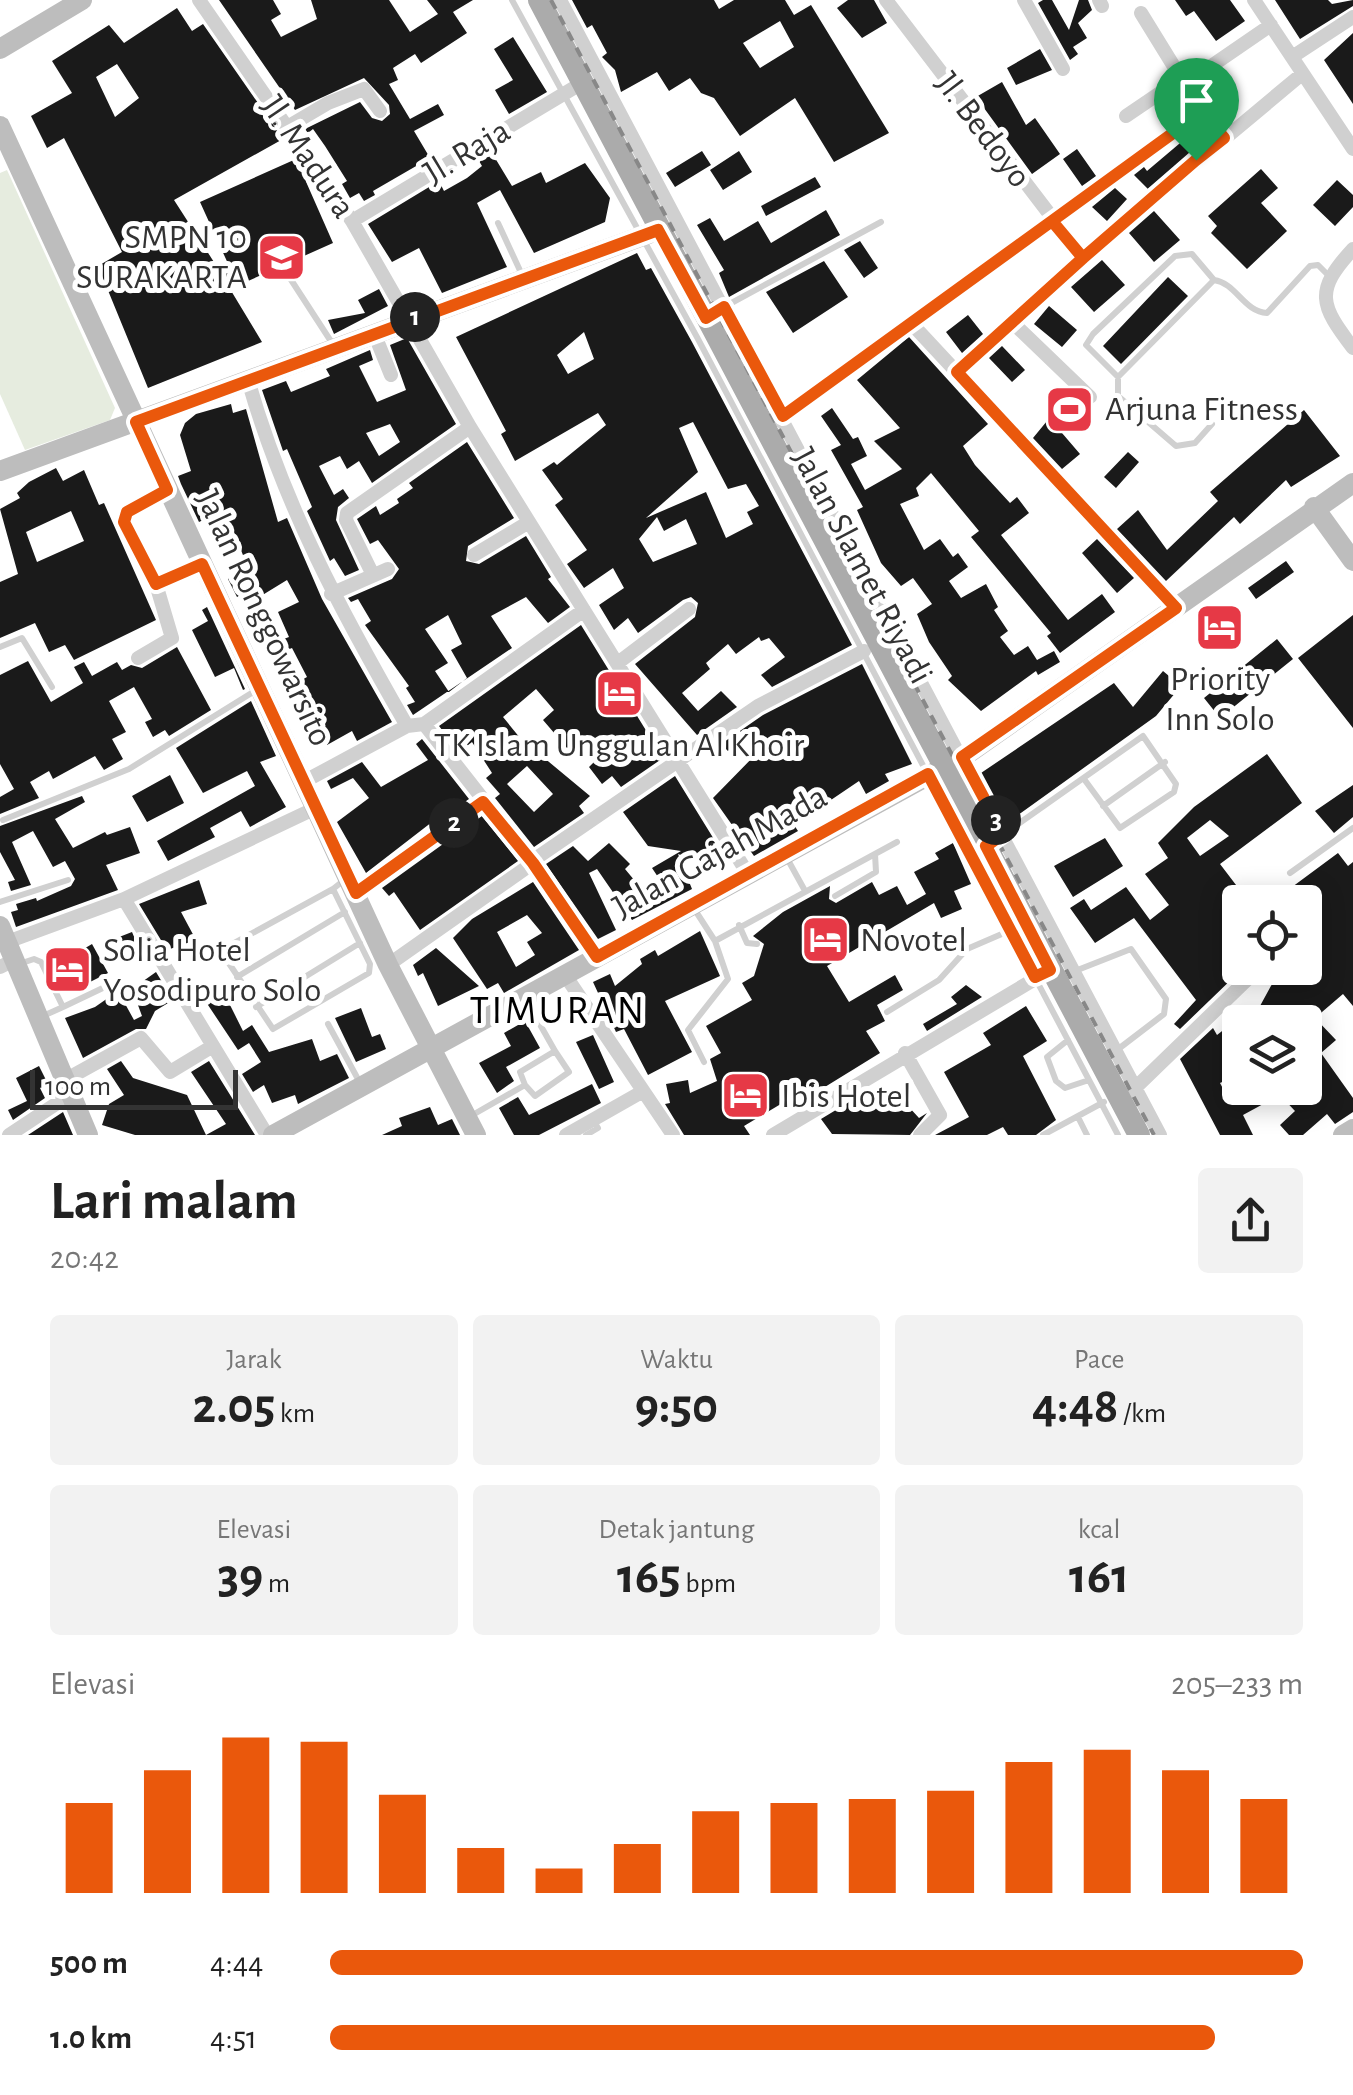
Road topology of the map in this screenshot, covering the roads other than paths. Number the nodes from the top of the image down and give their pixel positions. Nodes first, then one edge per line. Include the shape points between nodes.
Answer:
1 (82, 0) edge
2 (198, 0) edge
3 (512, 0) edge
4 (886, 0) edge
5 (1024, 0) edge
6 (1254, 0) edge
7 (549, 2) edge
8 (1141, 12) dead end
9 (1353, 17) edge
10 (1271, 26) junction
11 (0, 49) edge
12 (1292, 57) junction
13 (1063, 69) dead end
14 (1302, 74) junction
15 (1185, 83) junction
16 (573, 88) junction
17 (380, 111) dead end
18 (1202, 112) junction
19 (1126, 116) dead end
20 (0, 126) edge
21 (289, 126) junction
22 (1224, 138) junction
23 (1353, 148) edge
24 (631, 158) junction
25 (352, 221) junction
26 (1052, 221) junction
27 (880, 222) dead end
28 (498, 223) dead end
29 (649, 233) junction
30 (1353, 249) edge
31 (1083, 258) junction
32 (284, 269) dead end
33 (1329, 276) junction
34 (524, 278) junction
35 (1214, 280) junction
36 (714, 313) junction
37 (408, 320) junction
38 (1012, 322) junction
39 (912, 323) junction
40 (374, 333) junction
41 (335, 348) junction
42 (1353, 348) edge
43 (957, 372) junction
44 (391, 375) dead end
45 (1118, 377) junction
46 (248, 380) junction
47 (1090, 398) dead end
48 (136, 422) junction
49 (772, 423) junction
50 (1212, 424) dead end
51 (470, 427) junction
52 (0, 471) edge
53 (1353, 486) edge
54 (167, 490) junction
55 (1321, 509) junction
56 (529, 522) junction
57 (474, 555) dead end
58 (1349, 555) edge
59 (202, 564) junction
60 (388, 569) dead end
61 (373, 576) junction
62 (156, 584) junction
63 (331, 594) junction
64 (1176, 608) junction
65 (689, 609) dead end
66 (584, 610) junction
67 (0, 647) edge
68 (871, 648) junction
69 (138, 658) dead end
70 (619, 662) junction
71 (52, 687) dead end
72 (260, 688) junction
73 (424, 724) junction
74 (407, 726) junction
75 (680, 759) junction
76 (1165, 762) junction
77 (946, 764) junction
78 (1084, 779) junction
79 (305, 781) junction
80 (483, 802) junction
81 (1103, 806) junction
82 (318, 807) junction
83 (3, 820) dead end
84 (1353, 828) edge
85 (994, 840) junction
86 (897, 842) dead end
87 (785, 853) junction
88 (875, 854) junction
89 (533, 862) junction
90 (1290, 873) dead end
91 (748, 874) junction
92 (68, 880) dead end
93 (346, 886) junction
94 (804, 889) junction
95 (835, 896) dead end
96 (124, 899) junction
97 (0, 902) edge
98 (691, 905) junction
99 (345, 912) junction
100 (738, 924) junction
101 (1018, 926) junction
102 (715, 941) junction
103 (360, 942) junction
104 (757, 944) dead end
105 (7, 952) edge
106 (597, 957) junction
107 (388, 965) junction
108 (1056, 975) junction
109 (565, 976) junction
110 (237, 978) junction
111 (1242, 985) edge
112 (107, 986) dead end
113 (63, 1007) junction
114 (256, 1007) junction
115 (888, 1012) dead end
116 (39, 1018) junction
117 (538, 1021) dead end
118 (328, 1024) dead end
119 (1068, 1040) junction
120 (213, 1046) junction
121 (435, 1048) junction
122 (555, 1051) junction
123 (905, 1053) junction
124 (704, 1062) dead end
125 (1103, 1062) junction
126 (525, 1085) junction
127 (362, 1086) junction
128 (68, 1087) junction
129 (640, 1092) junction
130 (1121, 1097) junction
131 (1078, 1117) junction
132 (593, 1120) junction
133 (472, 1126) edge
134 (1353, 1128) edge
135 (9, 1135) edge
136 (88, 1135) edge
137 (270, 1135) edge
138 (566, 1135) edge
139 (586, 1135) edge
140 (672, 1135) edge
141 (773, 1135) edge
142 (920, 1135) edge
143 (1044, 1135) edge
144 (1087, 1135) edge
145 (1118, 1135) edge
146 (1138, 1135) edge
147 (1148, 1135) edge
148 (1160, 1135) edge
149 (1343, 1135) edge

1 - 11 main road
2 - 21 street, Jl. Madura
3 - 16 lane
4 - 26 street, Jl. Bedoyo
5 - 13 street
6 - 10 street
7 - 16 main road
7 - 24 street
8 - 15 street
9 - 12 street
10 - 12 street
10 - 15 street
12 - 14 street
14 - 22 street
14 - 23 street
15 - 18 street
15 - 19 street
16 - 24 main road
16 - 25 street, Jl. Raja
16 - 29 lane
17 - 21 street via 364,89
18 - 22 street
18 - 26 street
20 - 48 main road, Jalan Ronggowarsito
21 - 25 street, Jl. Madura
22 - 31 street
24 - 29 main road
24 - 36 street
25 - 37 street, Jl. Madura
26 - 31 street, Jl. Bedoyo
26 - 39 street
27 - 36 lane
28 - 34 lane
29 - 34 main road
29 - 36 main road
29 - 68 lane
30 - 33 street
31 - 38 street
32 - 41 lane
33 - 35 lane via 1310,266 1267,313
33 - 42 street via 1327,311
34 - 37 main road
35 - 45 lane
35 - 45 lane via 1192,254 1175,256 1093,334 1086,345
36 - 49 main road
37 - 40 main road
37 - 51 street, Jl. Madura
38 - 43 street
38 - 47 street
39 - 43 street
39 - 49 street
40 - 41 main road
40 - 44 street
41 - 46 main road
43 - 64 street
45 - 50 lane via 1118,396 1176,446 1195,443
46 - 48 main road
46 - 63 street via 292,512
48 - 52 main road
48 - 54 main road, Jalan Ronggowarsito
49 - 68 main road
49 - 77 street, Jalan Slamet Riyadi
51 - 56 street, Jl. Madura
51 - 61 street via 347,513
53 - 55 main road, Jalan Gajah Mada
54 - 59 main road, Jalan Ronggowarsito
54 - 62 street via 124,516
55 - 58 main road
55 - 64 main road, Jalan Gajah Mada
56 - 57 street
56 - 66 street, Jl. Madura
59 - 62 street
59 - 72 main road, Jalan Ronggowarsito
60 - 61 street
61 - 63 street
62 - 69 street via 172,638
63 - 74 street
64 - 77 main road, Jalan Gajah Mada
65 - 70 street
66 - 70 street, Jl. Madura
66 - 73 street
67 - 71 lane via 22,638
68 - 75 street via 758,706
68 - 77 main road
70 - 75 street, Jl. Madura
72 - 79 main road, Jalan Ronggowarsito
72 - 83 lane via 129,770
73 - 74 street
73 - 80 street
74 - 79 street
75 - 89 street
75 - 91 street, Jl. Madura
76 - 78 lane via 1143,736
76 - 81 lane
76 - 81 lane via 1174,792 1126,827
77 - 85 main road
77 - 87 main road, Jalan Gajah Mada
77 - 101 lane
78 - 81 lane
78 - 85 lane
79 - 82 main road, Jalan Ronggowarsito
80 - 89 street
80 - 93 street
82 - 93 main road, Jalan Ronggowarsito
82 - 96 street
84 - 90 lane
85 - 101 main road
85 - 108 street
86 - 88 lane
87 - 91 main road, Jalan Gajah Mada
87 - 94 lane
88 - 94 lane
88 - 95 lane via 876,872
89 - 106 street
89 - 107 street
91 - 98 main road, Jalan Gajah Mada
92 - 97 lane
93 - 99 lane
93 - 107 main road, Jalan Ronggowarsito
93 - 110 lane via 227,947 222,954
94 - 100 lane
96 - 105 street
96 - 120 street
98 - 102 lane
98 - 106 main road, Jalan Gajah Mada
99 - 103 lane
99 - 110 lane
100 - 102 lane
100 - 104 lane via 748,943
101 - 108 main road
101 - 115 lane via 967,950 940,980
102 - 124 lane via 728,979 688,1030
103 - 114 lane
103 - 114 lane via 369,973 278,1029
105 - 113 lane via 41,962
105 - 116 main road
106 - 109 main road, Jalan Gajah Mada
107 - 121 main road, Jalan Ronggowarsito
108 - 119 lane
108 - 123 street
108 - 125 main road
108 - 125 lane via 1131,948 1166,998 1164,1014
109 - 121 main road, Jalan Gajah Mada
109 - 129 street
110 - 114 lane
111 - 130 street
112 - 113 lane
113 - 116 lane
116 - 128 main road
117 - 122 lane
118 - 127 lane
119 - 125 lane
119 - 125 lane via 1047,1057 1065,1088
120 - 128 street via 170,1072 142,1038
120 - 137 street
121 - 127 main road, Jalan Gajah Mada
121 - 133 main road, Jalan Ronggowarsito
122 - 126 lane via 520,1072
122 - 126 lane via 568,1077 536,1096
123 - 141 street
123 - 142 street via 940,1115
125 - 130 main road
126 - 133 lane
127 - 137 main road, Jalan Gajah Mada
128 - 135 street
128 - 136 main road
129 - 132 street
129 - 140 street
130 - 131 lane
130 - 145 lane
130 - 146 main road
130 - 147 lane
130 - 148 street
131 - 143 lane
131 - 144 lane
132 - 138 street
132 - 139 lane via 598,1128
134 - 149 main road

